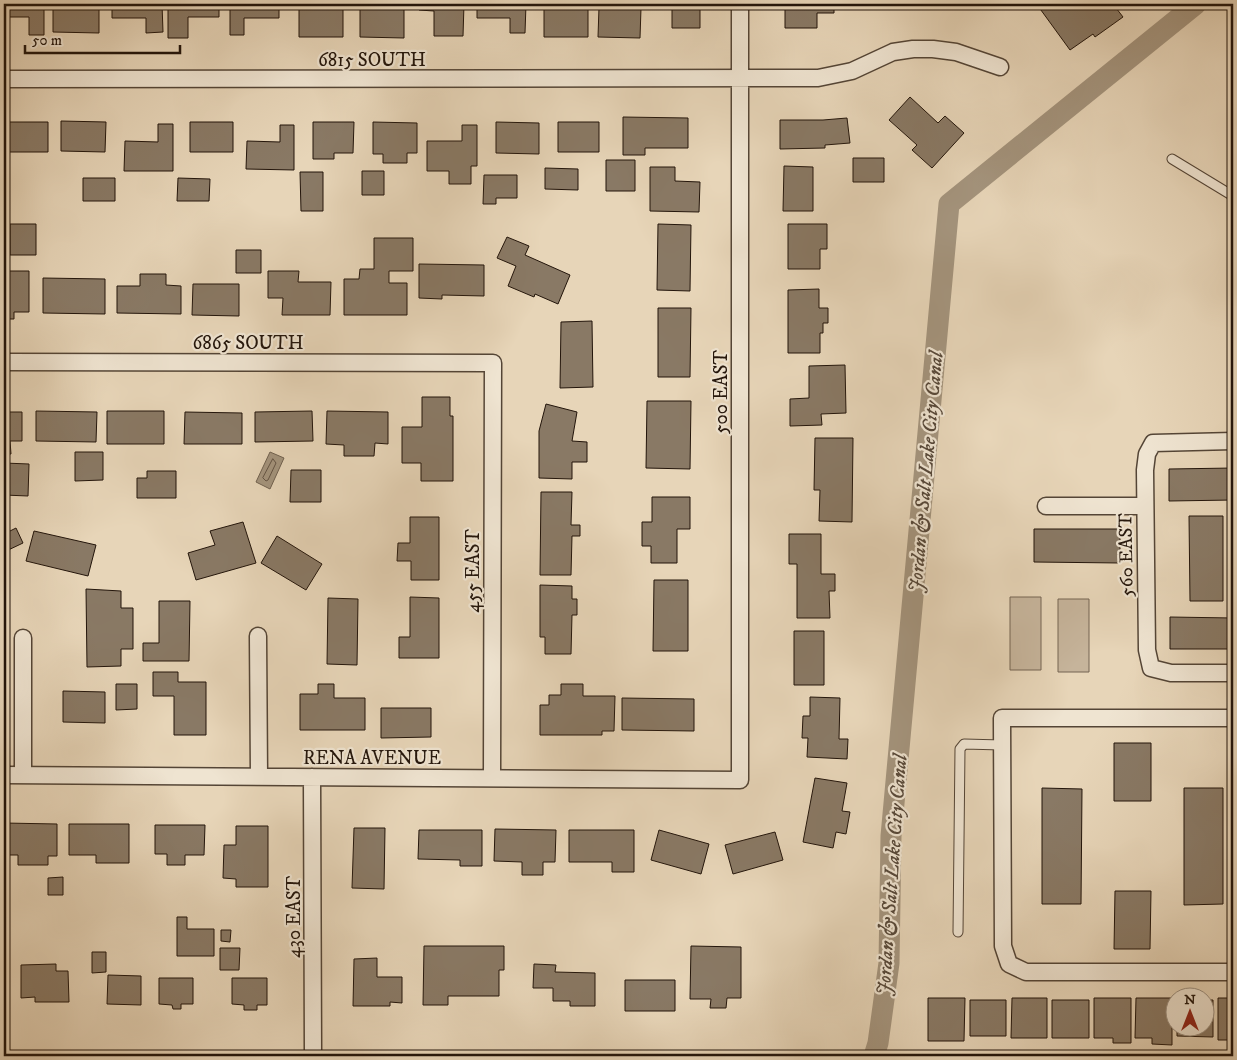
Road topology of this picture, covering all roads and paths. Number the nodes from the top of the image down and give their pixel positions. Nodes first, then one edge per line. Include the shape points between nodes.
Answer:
1 (740, 4) edge
2 (1000, 68) dead end
3 (740, 78) junction
4 (4, 79) edge
5 (1172, 159) dead end
6 (1233, 196) edge
7 (4, 362) edge
8 (493, 363) joint
9 (1233, 441) edge
10 (1046, 506) dead end
11 (1145, 506) junction
12 (258, 636) dead end
13 (23, 638) dead end
14 (1233, 673) edge
15 (1233, 718) edge
16 (1002, 745) junction
17 (4, 775) edge
18 (23, 775) junction
19 (259, 776) junction
20 (312, 777) junction
21 (492, 778) junction
22 (740, 780) joint
23 (958, 932) dead end
24 (1233, 972) edge
25 (313, 1056) edge

1 - 3 street, 500 EAST
2 - 3 street, 6815 SOUTH via 956,52 913,49 894,52 835,76
3 - 4 street, 6815 SOUTH
3 - 22 street, 500 EAST
5 - 6 lane
7 - 8 street, 6865 SOUTH
8 - 21 street, 455 EAST
9 - 11 street, 560 EAST via 1153,443 1146,454
10 - 11 street
11 - 14 street, 560 EAST via 1146,650 1152,668 1170,673
12 - 19 street
13 - 18 street
15 - 16 street via 1002,718
16 - 23 lane via 964,744 960,749
16 - 24 street via 1003,946 1009,964 1026,972
17 - 18 street, RENA AVENUE
18 - 19 street, RENA AVENUE
19 - 20 street, RENA AVENUE
20 - 21 street, RENA AVENUE
20 - 25 street, 430 EAST
21 - 22 street, RENA AVENUE

